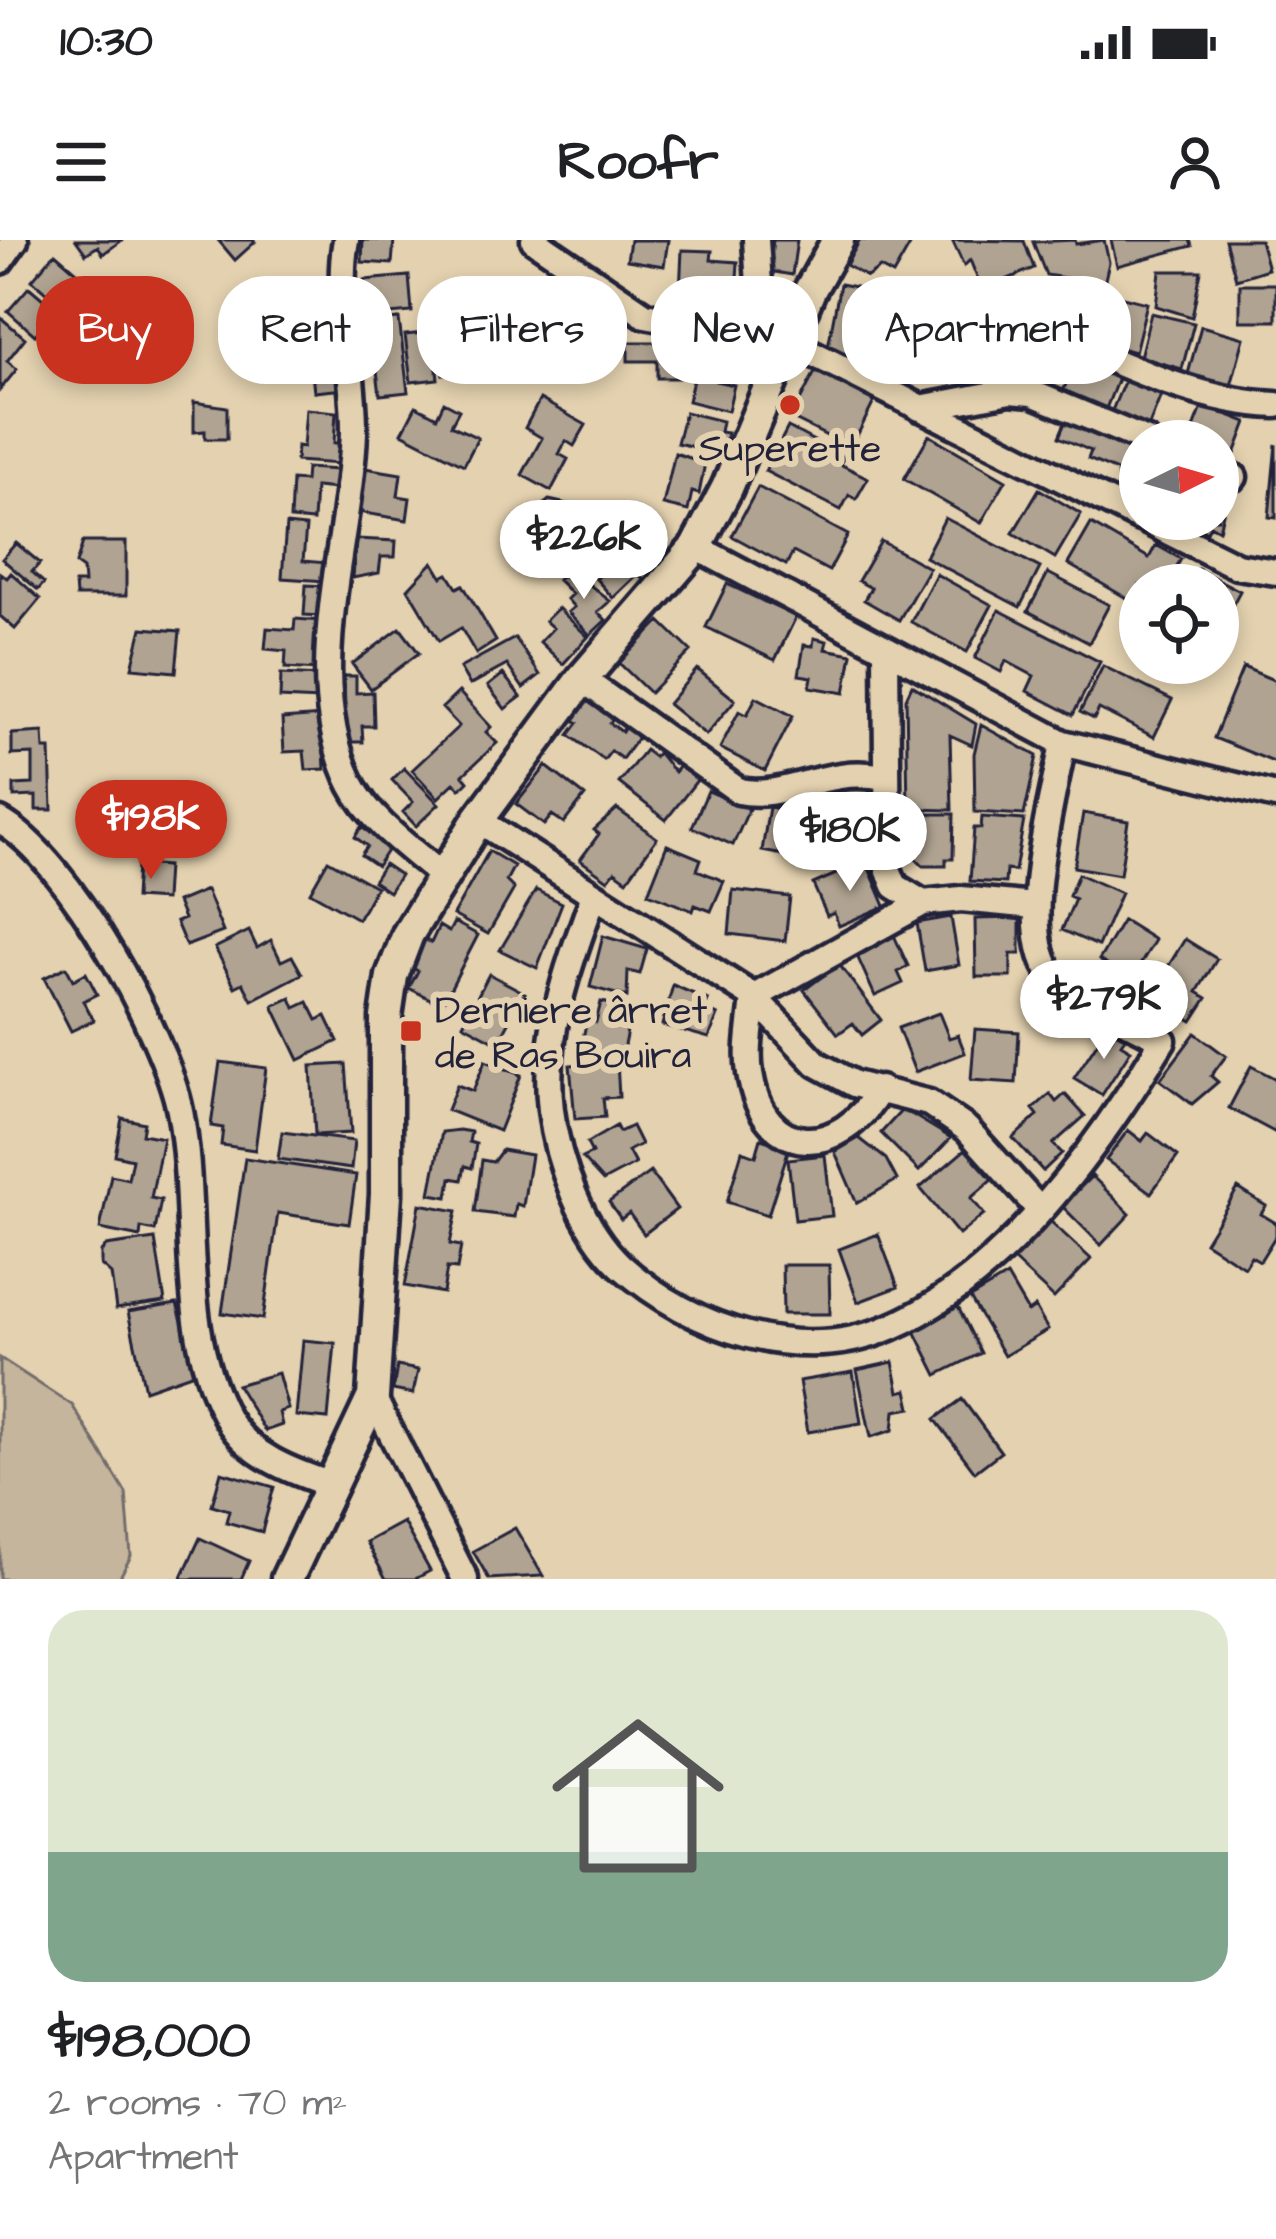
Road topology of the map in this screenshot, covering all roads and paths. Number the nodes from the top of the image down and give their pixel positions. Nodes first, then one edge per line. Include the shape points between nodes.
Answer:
1 (15, 240) edge
2 (346, 240) edge
3 (534, 240) edge
4 (756, 240) edge
5 (838, 240) edge
6 (0, 261) edge
7 (758, 276) edge
8 (818, 280) edge
9 (651, 316) edge
10 (818, 356) edge
11 (769, 384) edge
12 (1010, 391) junction
13 (1276, 405) edge
14 (920, 408) junction
15 (1119, 429) edge
16 (1119, 507) edge
17 (1185, 540) edge
18 (696, 547) junction
19 (1276, 572) edge
20 (886, 651) junction
21 (582, 679) junction
22 (1063, 743) junction
23 (884, 777) junction
24 (1276, 796) edge
25 (478, 820) junction
26 (0, 821) edge
27 (442, 876) junction
28 (593, 898) junction
29 (923, 903) junction
30 (1035, 906) junction
31 (754, 997) junction
32 (880, 1089) junction
33 (1038, 1208) junction
34 (373, 1397) junction
35 (332, 1485) junction
36 (287, 1579) edge
37 (464, 1579) edge

1 - 6 street
2 - 27 street via 353,433 329,668 336,740 353,786 381,823
3 - 9 street
4 - 7 street
5 - 8 street
10 - 14 street
11 - 18 street
12 - 13 street via 1035,327 1178,385 1235,403
12 - 14 street
12 - 15 street
14 - 16 street
17 - 19 street via 1238,566
18 - 20 street
18 - 21 street
20 - 22 street
20 - 23 street
21 - 23 street via 739,791 761,796 857,771
21 - 25 street
22 - 24 street
22 - 30 street
23 - 29 street via 888,869 895,886
25 - 27 street
25 - 28 street
26 - 35 street via 42,853 79,900 167,1069 180,1111 206,1352 227,1419 260,1454
27 - 34 street via 408,934 389,996
28 - 31 street
28 - 33 street via 560,989 549,1057 551,1112 589,1224 620,1265 647,1284 715,1325 782,1344 834,1344 892,1327 956,1288
29 - 30 street
29 - 31 street
30 - 33 street via 1054,979 1163,1040 1090,1155
31 - 32 street via 817,1064
31 - 32 street via 750,1076 772,1123 792,1137 829,1139 852,1129
32 - 33 street via 929,1103 967,1129
34 - 35 street
34 - 37 street
35 - 36 street

